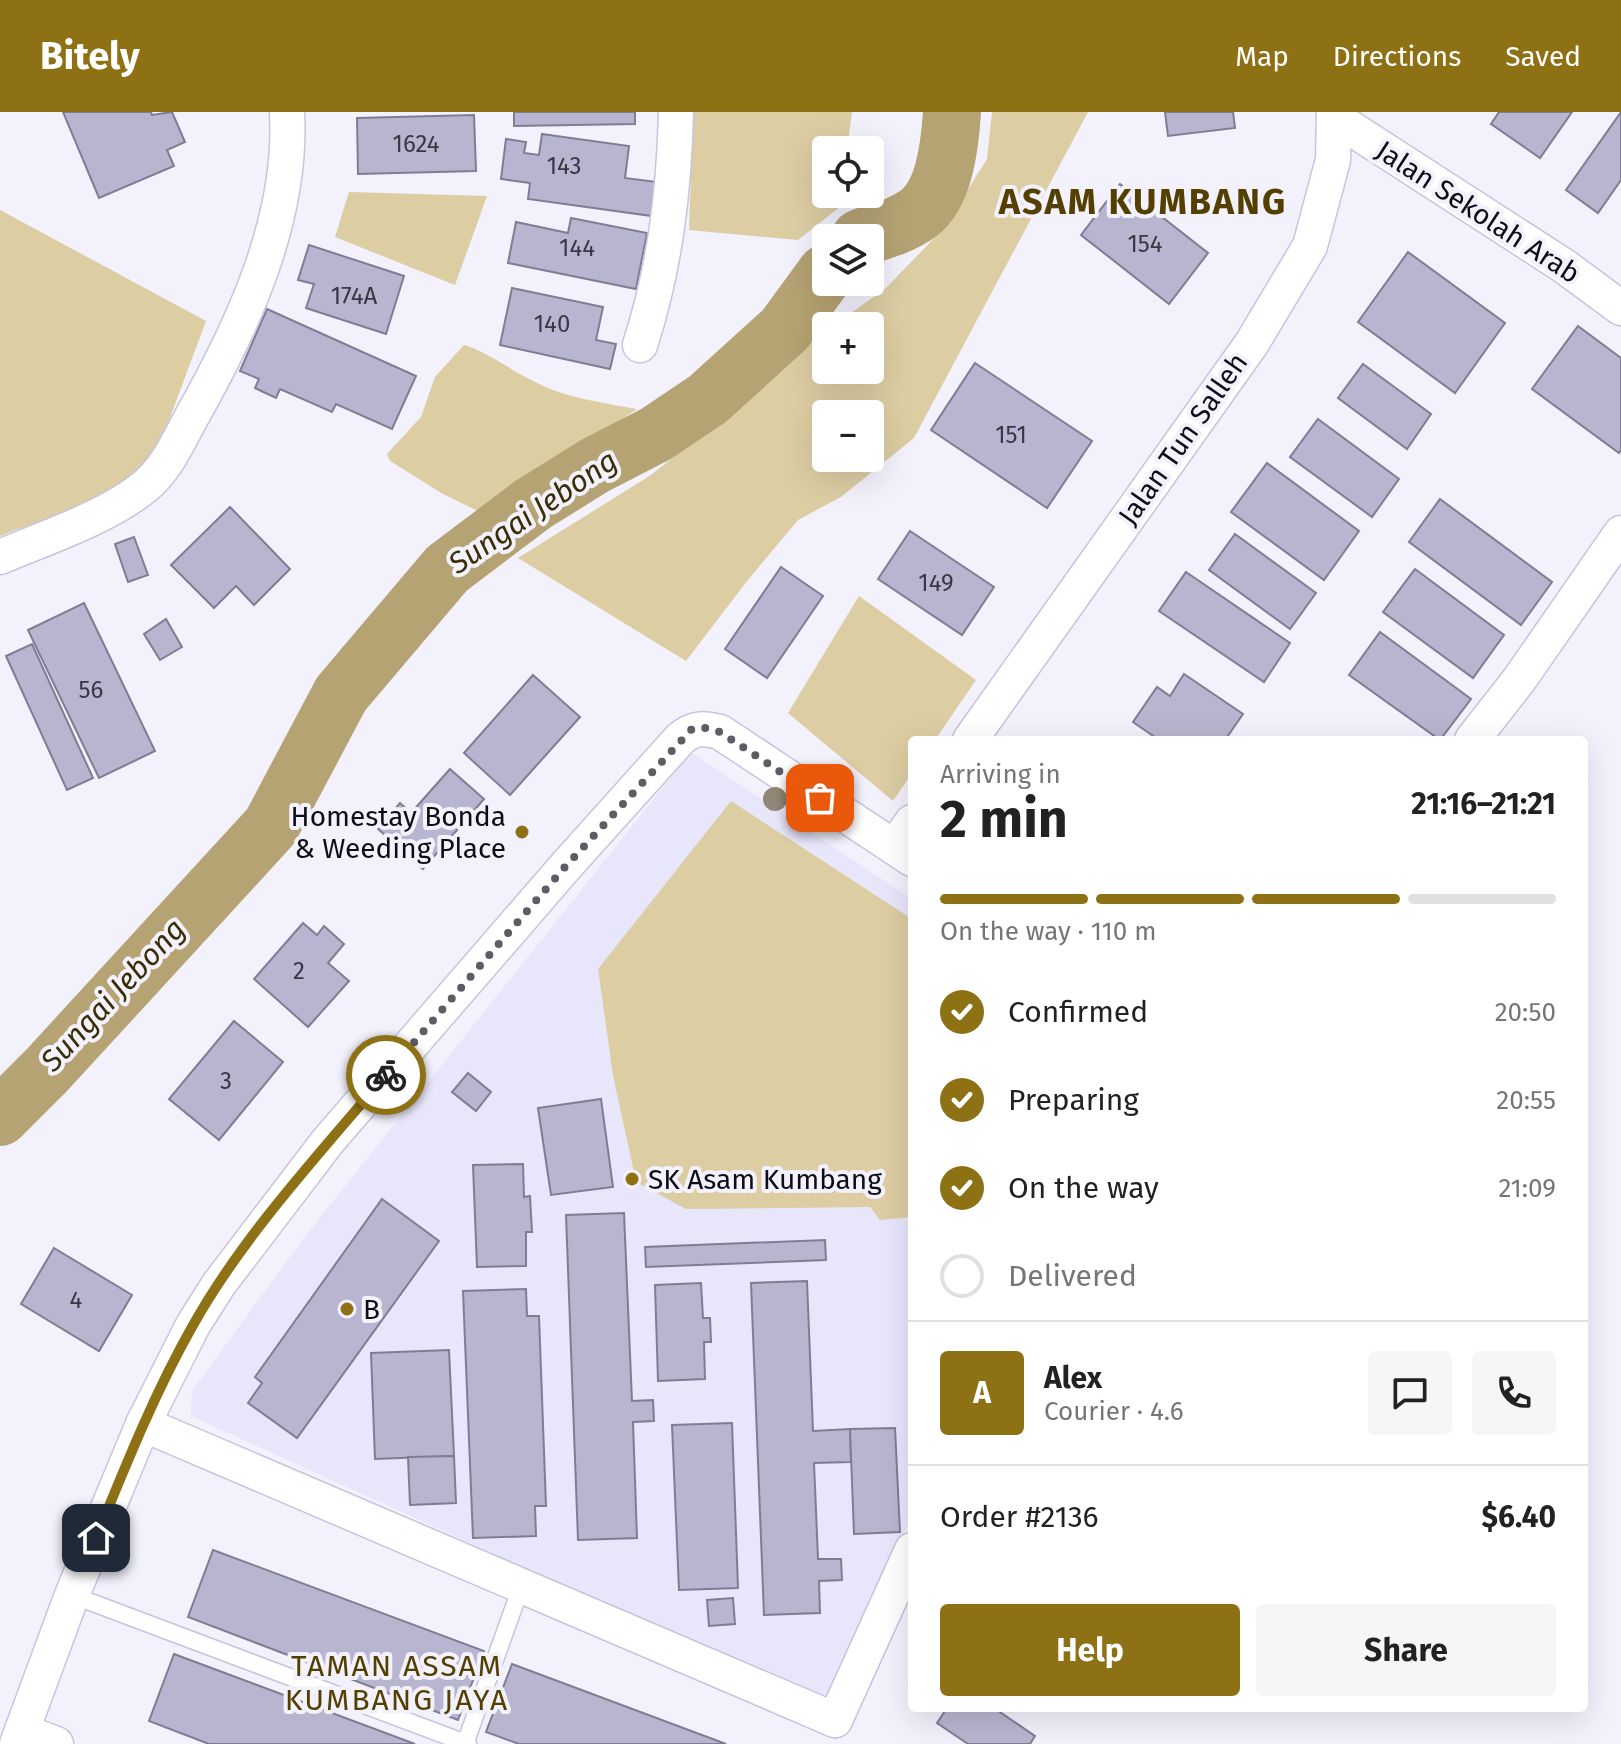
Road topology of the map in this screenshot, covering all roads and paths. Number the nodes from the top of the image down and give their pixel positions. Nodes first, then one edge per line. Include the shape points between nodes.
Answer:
1 (287, 112) edge
2 (676, 112) edge
3 (1335, 115) edge
4 (1621, 308) edge
5 (640, 345) dead end
6 (1621, 533) edge
7 (0, 557) edge
8 (973, 736) edge
9 (1475, 736) edge
10 (906, 843) edge
11 (143, 1424) junction
12 (908, 1560) edge
13 (521, 1587) junction
14 (72, 1595) junction
15 (838, 1732) edge
16 (19, 1738) edge
17 (56, 1744) edge
18 (466, 1744) edge

1 - 7 street via 286,169 268,250 204,395 166,463 142,490
2 - 5 street via 667,237
3 - 4 street, Jalan Sekolah Arab
3 - 8 street, Jalan Tun Salleh via 1333,160 1310,246 1252,343
6 - 9 street
10 - 11 street via 720,732 692,729 328,1141 219,1284
11 - 13 street
11 - 14 street
12 - 15 street
13 - 15 street
13 - 18 lane
14 - 16 street
14 - 18 lane
16 - 17 street

